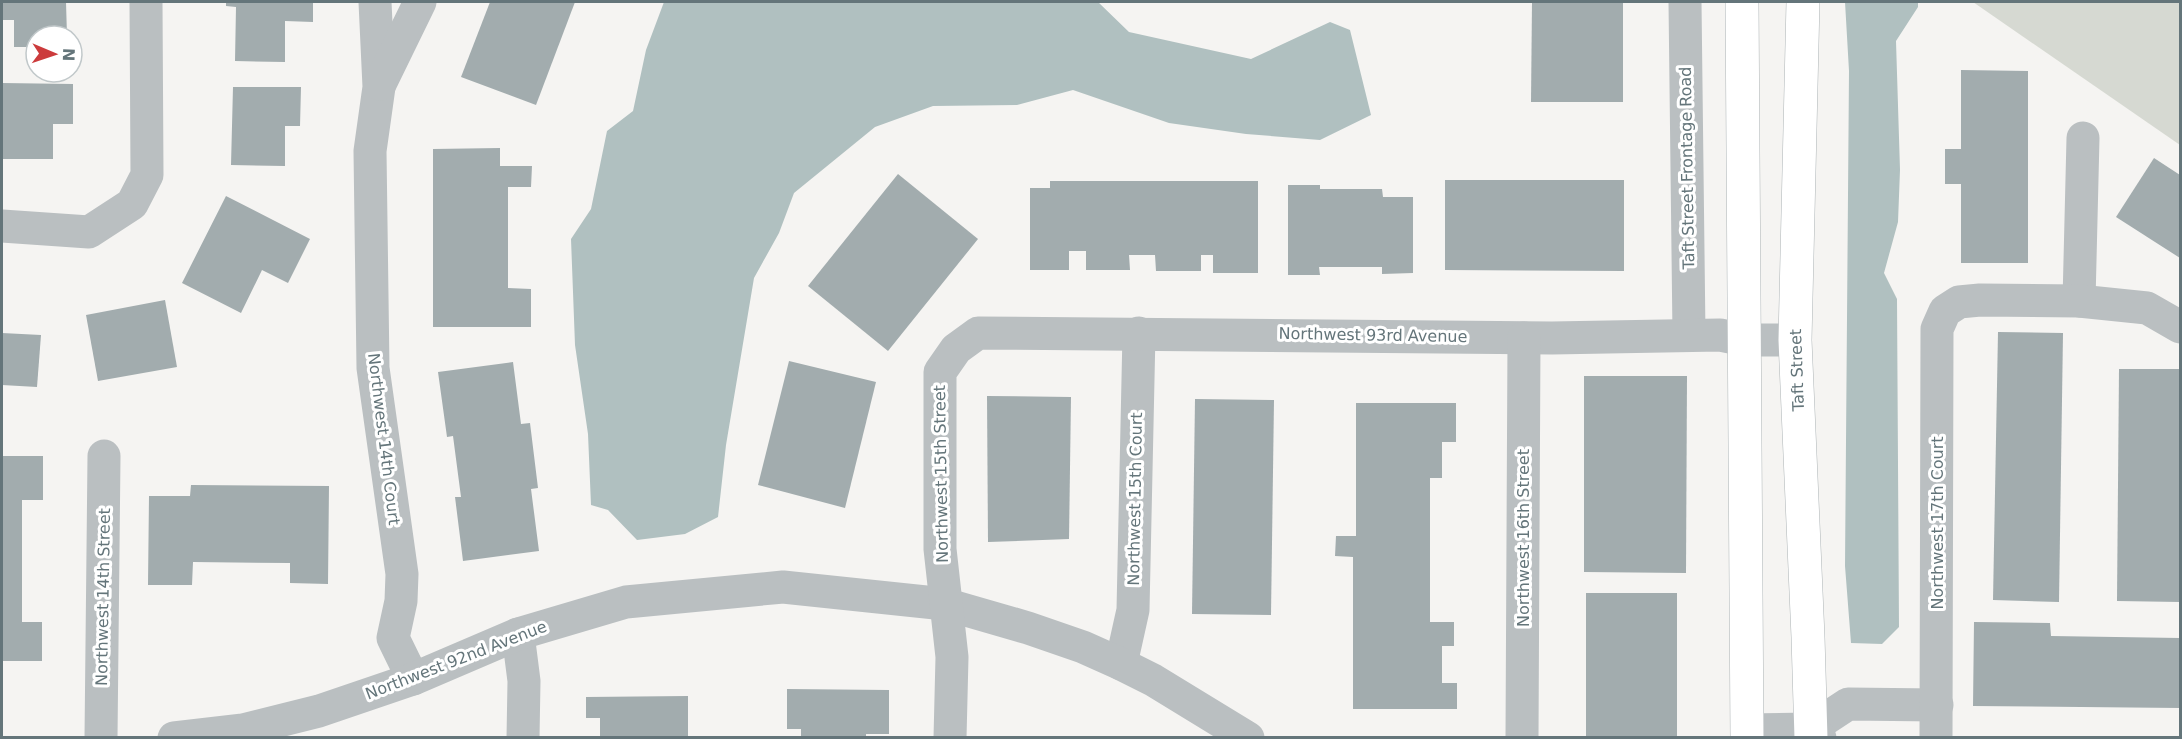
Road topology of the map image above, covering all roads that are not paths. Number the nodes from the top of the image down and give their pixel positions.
1 (146, 2) edge
2 (375, 2) edge
3 (420, 2) edge
4 (1685, 2) edge
5 (1742, 2) edge
6 (1803, 2) edge
7 (379, 87) junction
8 (2083, 138) dead end
9 (2, 226) edge
10 (2079, 301) junction
11 (2181, 327) edge
12 (1138, 333) junction
13 (1689, 335) junction
14 (1524, 338) junction
15 (1745, 340) junction
16 (1795, 340) junction
17 (956, 349) joint
18 (104, 456) dead end
19 (945, 604) junction
20 (518, 634) junction
21 (1121, 664) junction
22 (413, 679) junction
23 (1937, 705) junction
24 (1747, 734) edge
25 (1814, 735) edge
26 (101, 738) edge
27 (174, 738) edge
28 (523, 738) edge
29 (950, 738) edge
30 (1248, 738) edge
31 (1522, 738) edge
32 (1936, 738) edge

1 - 9 street
2 - 7 street, Northwest 14th Court
3 - 7 street, Northwest 14th Court
4 - 13 street, Taft Street Frontage Road
5 - 15 street
6 - 16 street, Taft Street
7 - 22 street, Northwest 14th Court
8 - 10 street
10 - 11 street
10 - 23 street, Northwest 17th Court
12 - 14 street, Northwest 93rd Avenue
12 - 17 street, Northwest 93rd Avenue
12 - 21 street, Northwest 15th Court
13 - 14 street, Northwest 93rd Avenue
13 - 15 street, Northwest 93rd Avenue
14 - 31 street, Northwest 16th Street
15 - 16 street, Northwest 93rd Avenue
15 - 24 street
16 - 25 street, Taft Street
17 - 19 street, Northwest 15th Street
18 - 26 street, Northwest 14th Street
19 - 20 street, Northwest 92nd Avenue
19 - 21 street, Northwest 92nd Avenue
19 - 29 street, Northwest 15th Street
20 - 22 street, Northwest 92nd Avenue
20 - 28 street
21 - 30 street, Northwest 92nd Avenue
22 - 27 street, Northwest 92nd Avenue
23 - 25 street
23 - 32 street, Northwest 17th Court
24 - 25 street

